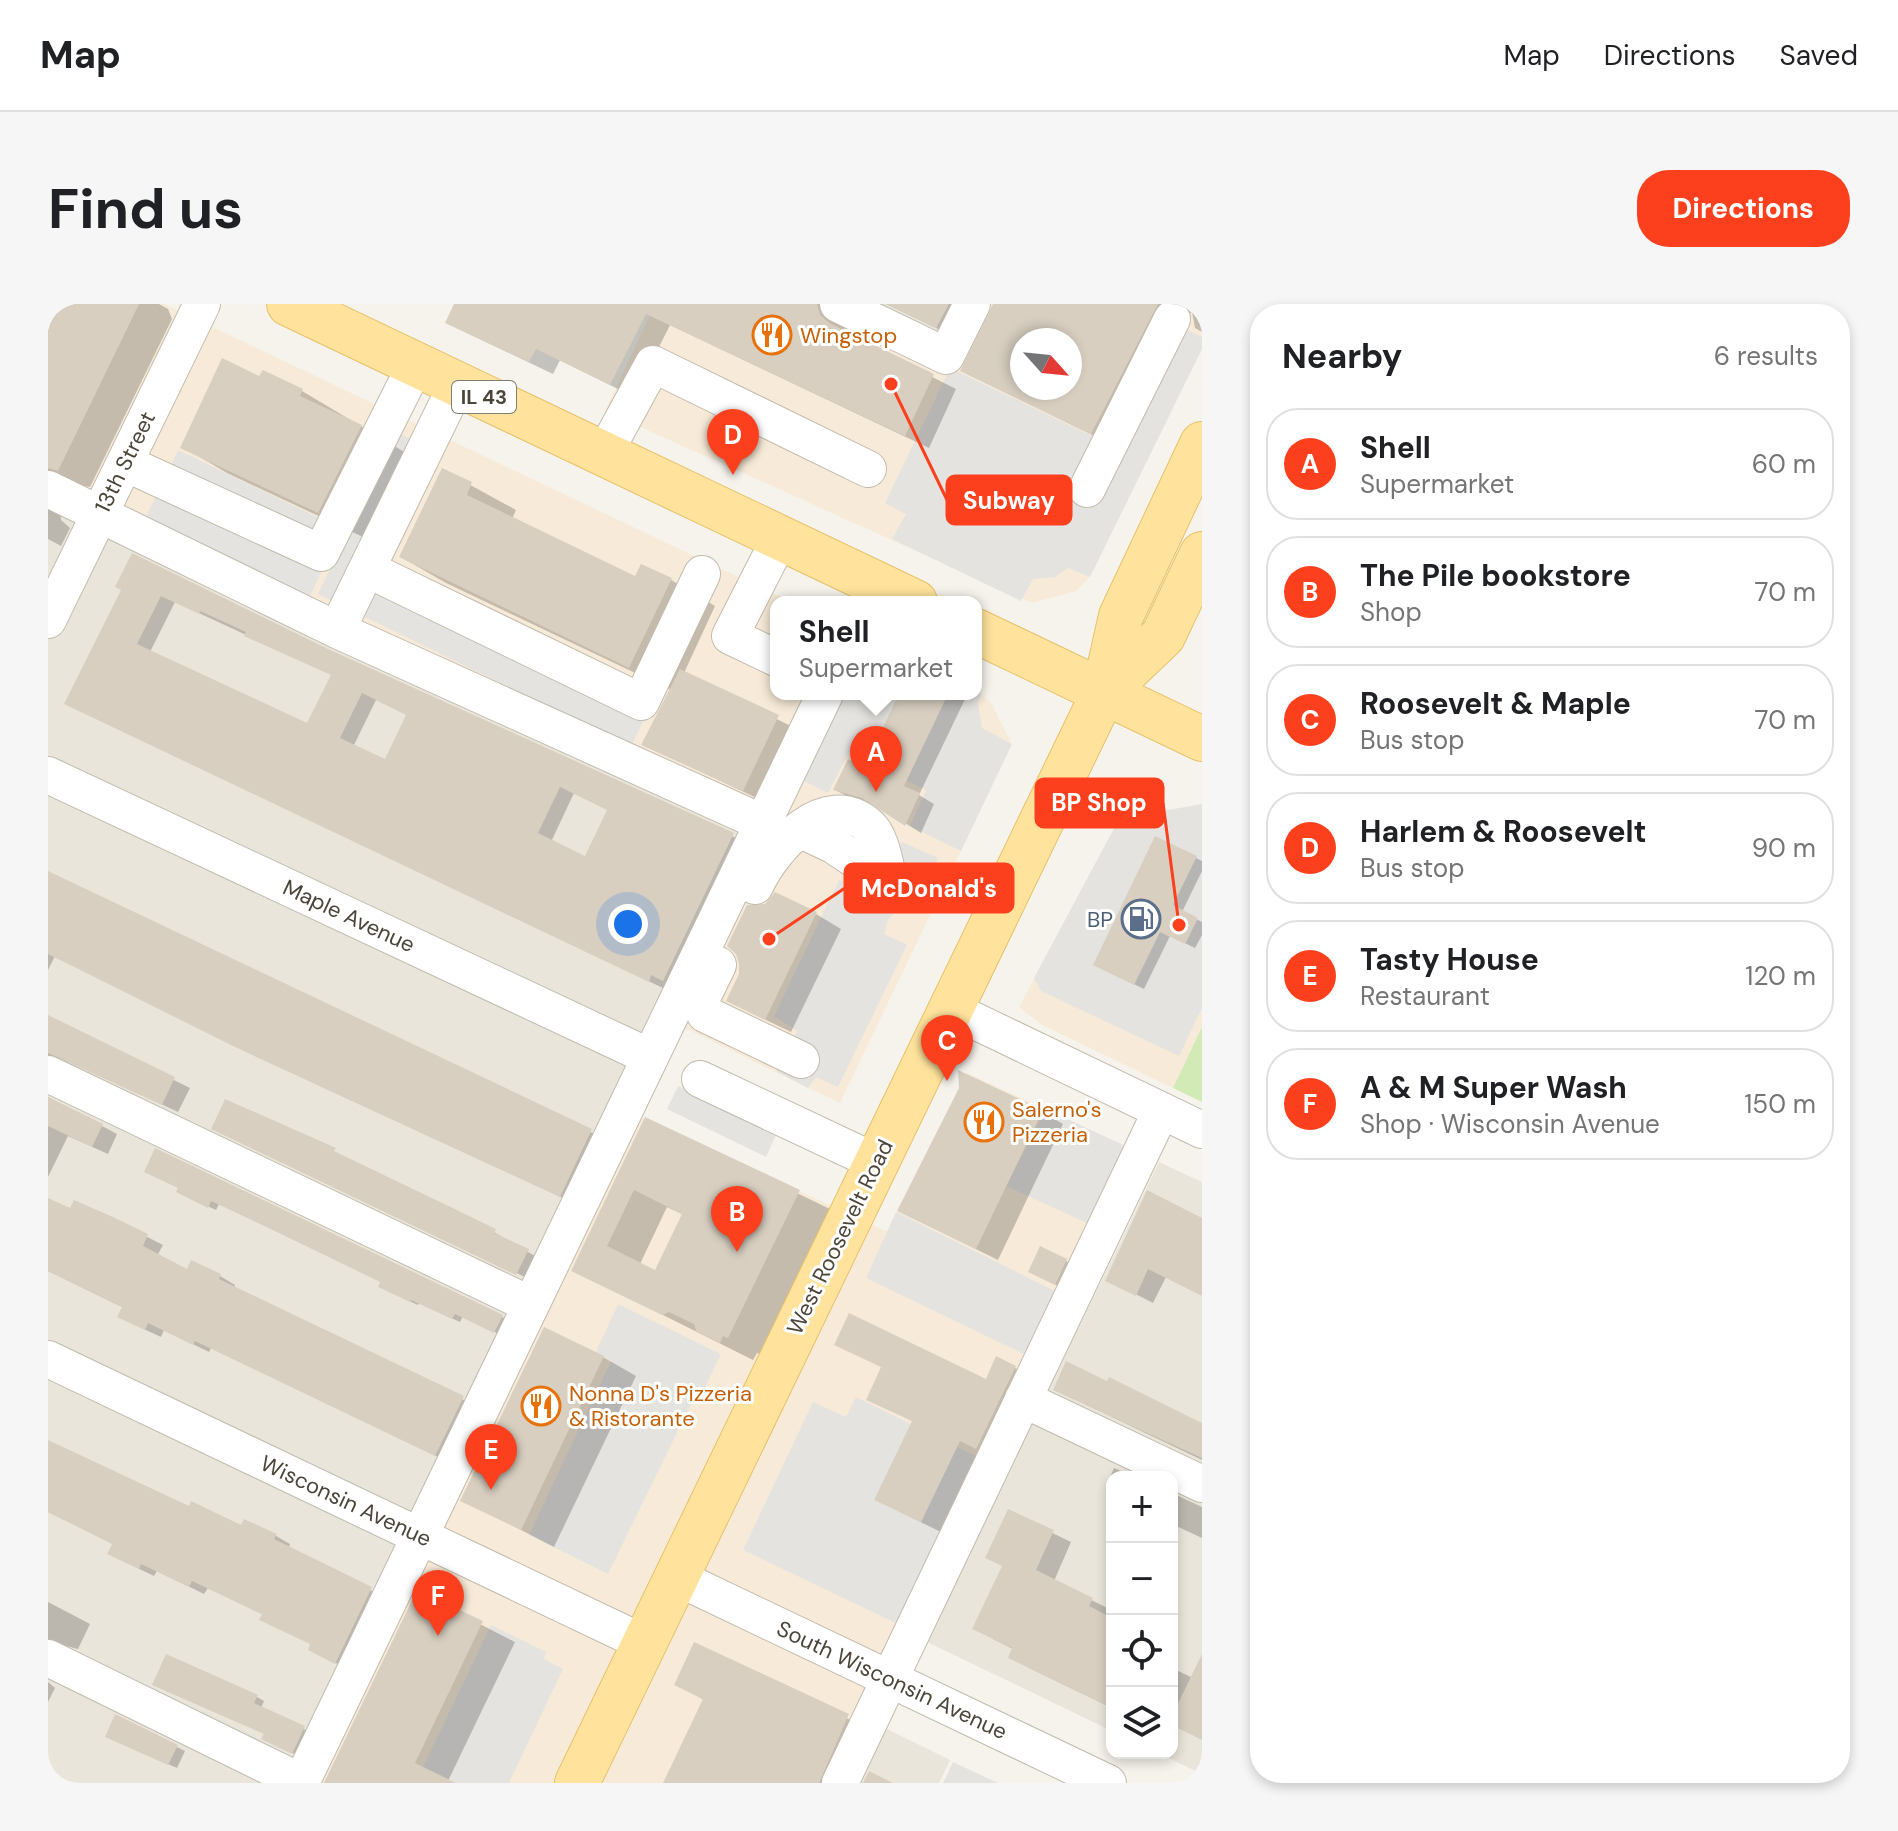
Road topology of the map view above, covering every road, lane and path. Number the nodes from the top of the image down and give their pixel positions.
1 (202, 304) edge
2 (289, 304) edge
3 (838, 304) edge
4 (972, 304) edge
5 (1172, 319) dead end
6 (416, 364) junction
7 (457, 384) junction
8 (1202, 444) edge
9 (604, 454) junction
10 (125, 463) junction
11 (868, 469) dead end
12 (48, 489) edge
13 (1087, 489) dead end
14 (100, 514) junction
15 (780, 538) junction
16 (1202, 554) edge
17 (367, 569) junction
18 (702, 574) dead end
19 (887, 596) edge
20 (48, 620) edge
21 (697, 621) dead end
22 (337, 630) junction
23 (982, 634) edge
24 (730, 636) junction
25 (770, 655) edge
26 (1104, 692) junction
27 (822, 700) edge
28 (1202, 739) edge
29 (48, 775) edge
30 (763, 823) junction
31 (801, 830) dead end
32 (950, 1009) junction
33 (650, 1057) junction
34 (801, 1060) dead end
35 (48, 1074) edge
36 (700, 1079) dead end
37 (1161, 1111) junction
38 (1202, 1130) edge
39 (876, 1162) junction
40 (531, 1305) junction
41 (48, 1359) edge
42 (1023, 1399) junction
43 (1202, 1484) edge
44 (420, 1536) junction
45 (676, 1577) junction
46 (644, 1643) junction
47 (48, 1658) edge
48 (890, 1679) junction
49 (301, 1782) edge
50 (577, 1783) edge
51 (840, 1783) edge
52 (1108, 1783) edge

1 - 10 street, 13th Street
2 - 6 main road, IL 43
3 - 4 street
5 - 13 street
6 - 7 main road, IL 43
6 - 10 street
7 - 9 main road, IL 43
7 - 17 street
8 - 26 main road
9 - 11 street
9 - 15 main road, IL 43
10 - 14 street, 13th Street
12 - 14 street
14 - 20 street, 13th Street
14 - 22 street
15 - 19 main road, IL 43
15 - 24 street
16 - 26 main road
17 - 18 street
17 - 22 street
21 - 24 street
22 - 30 street
23 - 26 main road
24 - 25 street
26 - 28 main road
26 - 32 main road, West Roosevelt Road
27 - 30 street
29 - 33 street, Maple Avenue
30 - 33 street
31 - 34 street
32 - 37 street
32 - 39 main road, West Roosevelt Road
33 - 40 street
35 - 40 street
36 - 39 street
37 - 38 street
37 - 42 street
39 - 45 main road, West Roosevelt Road
40 - 44 street
41 - 44 street, Wisconsin Avenue
42 - 43 street
42 - 48 street
44 - 46 street, Wisconsin Avenue
44 - 49 street
45 - 46 main road, West Roosevelt Road
45 - 48 street, South Wisconsin Avenue
46 - 50 main road, West Roosevelt Road
47 - 49 street
48 - 51 street
48 - 52 street, South Wisconsin Avenue

